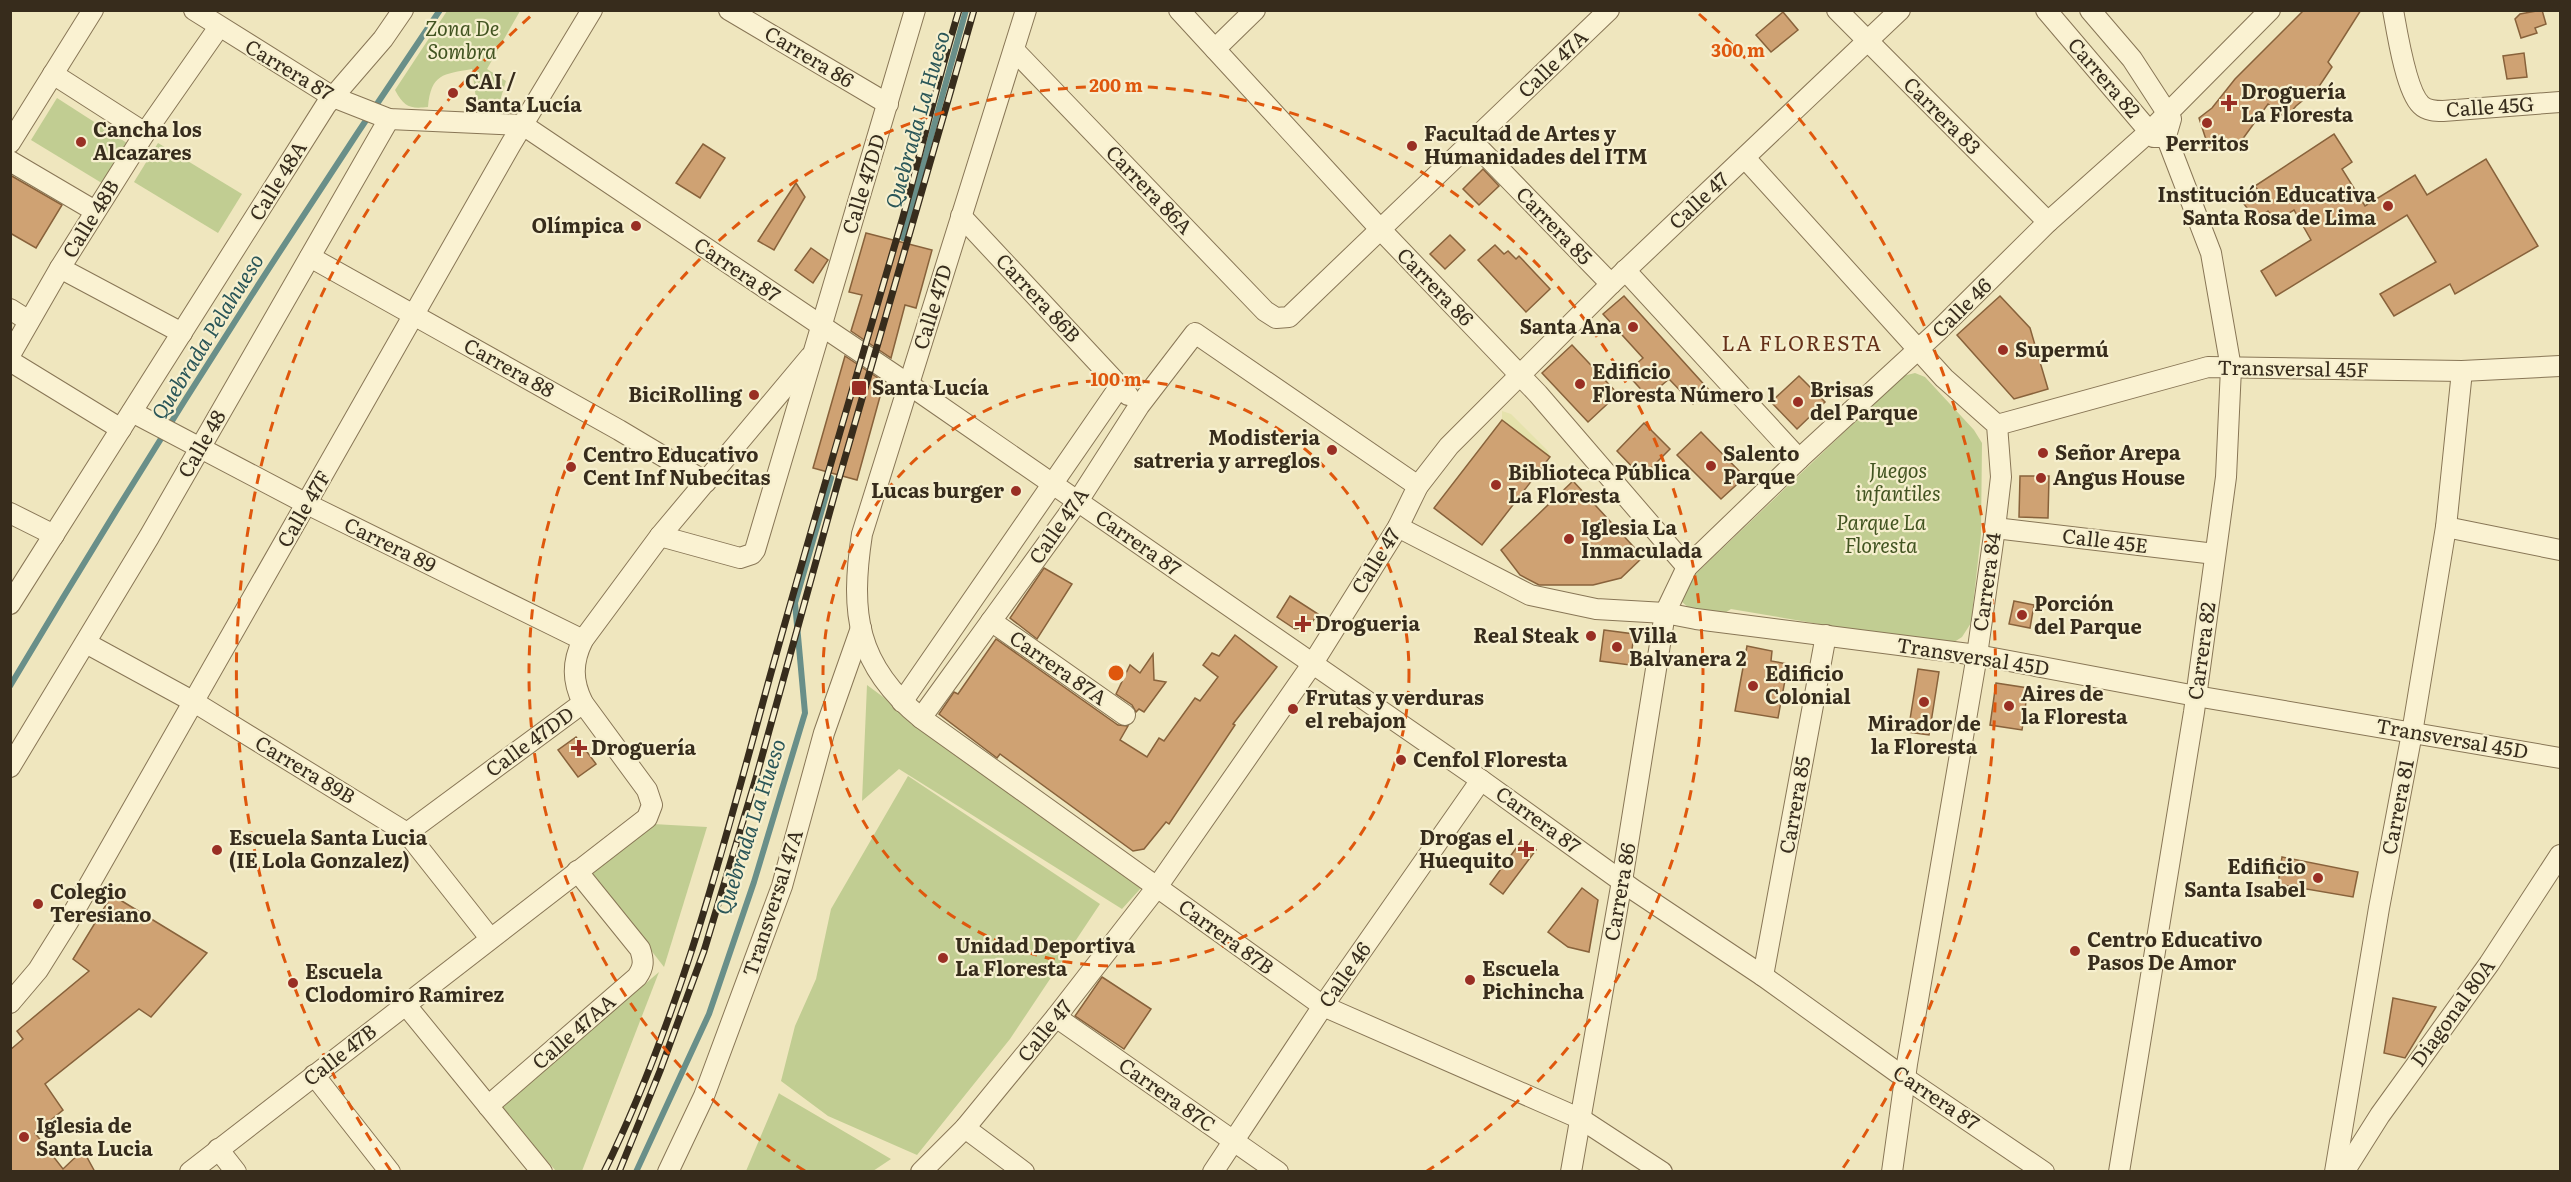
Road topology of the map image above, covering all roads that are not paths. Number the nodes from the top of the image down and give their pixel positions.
1 (93, 10) edge
2 (194, 10) edge
3 (403, 10) edge
4 (592, 10) edge
5 (729, 10) edge
6 (915, 10) edge
7 (1026, 10) edge
8 (1179, 10) edge
9 (1255, 10) edge
10 (1609, 10) edge
11 (1837, 10) edge
12 (1900, 10) edge
13 (2046, 10) edge
14 (2090, 10) edge
15 (2270, 10) edge
16 (2393, 10) edge
17 (219, 27) junction
18 (1867, 41) junction
19 (1215, 49) junction
20 (1014, 50) junction
21 (53, 74) junction
22 (341, 100) junction
23 (2560, 102) edge
24 (888, 104) junction
25 (2168, 114) junction
26 (383, 117) junction
27 (523, 125) junction
28 (145, 133) junction
29 (2158, 134) junction
30 (1473, 141) junction
31 (10, 142) edge
32 (1745, 158) junction
33 (10, 161) edge
34 (95, 211) junction
35 (961, 216) junction
36 (2048, 222) junction
37 (1381, 230) junction
38 (310, 257) junction
39 (60, 267) junction
40 (1618, 277) junction
41 (10, 309) edge
42 (414, 315) junction
43 (1289, 317) joint
44 (29, 321) junction
45 (821, 327) junction
46 (182, 333) junction
47 (1918, 350) junction
48 (10, 355) edge
49 (810, 357) junction
50 (10, 361) edge
51 (2560, 366) edge
52 (2231, 369) junction
53 (2462, 371) junction
54 (1519, 374) junction
55 (908, 384) junction
56 (1120, 386) junction
57 (1139, 406) junction
58 (138, 415) junction
59 (1997, 425) junction
60 (121, 429) junction
61 (193, 444) junction
62 (1799, 459) junction
63 (706, 482) junction
64 (1054, 485) junction
65 (1419, 486) junction
66 (1078, 501) junction
67 (307, 504) junction
68 (10, 513) edge
69 (1398, 527) junction
70 (2446, 527) junction
71 (1995, 528) junction
72 (54, 535) junction
73 (660, 536) junction
74 (2560, 549) edge
75 (2215, 554) junction
76 (1687, 567) junction
77 (10, 604) edge
78 (1665, 613) junction
79 (991, 621) junction
80 (861, 628) junction
81 (1826, 635) junction
82 (583, 640) junction
83 (86, 642) junction
84 (1977, 655) junction
85 (1312, 663) junction
86 (2196, 696) junction
87 (194, 702) junction
88 (902, 702) junction
89 (583, 703) junction
90 (1125, 715) dead end
91 (921, 718) junction
92 (2412, 733) junction
93 (2560, 758) edge
94 (10, 767) edge
95 (1481, 780) junction
96 (407, 832) junction
97 (2560, 855) edge
98 (577, 871) junction
99 (1622, 881) junction
100 (1157, 887) junction
101 (490, 938) junction
102 (1763, 976) junction
103 (10, 1003) edge
104 (405, 1004) junction
105 (1323, 1006) junction
106 (1056, 1017) junction
107 (314, 1075) junction
108 (1905, 1078) junction
109 (488, 1106) junction
110 (1581, 1119) junction
111 (965, 1128) junction
112 (1234, 1142) junction
113 (2124, 1146) junction
114 (218, 1149) junction
115 (927, 1169) edge
116 (190, 1172) edge
117 (236, 1172) edge
118 (390, 1172) edge
119 (542, 1172) edge
120 (668, 1172) edge
121 (1024, 1172) edge
122 (1213, 1172) edge
123 (1278, 1172) edge
124 (1571, 1172) edge
125 (1662, 1172) edge
126 (1892, 1172) edge
127 (2044, 1172) edge
128 (2107, 1172) edge
129 (2120, 1172) edge
130 (2335, 1172) edge
131 (2344, 1172) edge

1 - 21 street
2 - 17 street, Carrera 87
3 - 22 street, Calle 48A
4 - 27 street, Calle 47F
5 - 24 street, Carrera 86
6 - 24 street, Calle 47DD
7 - 20 street, Calle 47D
8 - 19 street, Carrera 86
9 - 19 street
10 - 30 street, Calle 47A
11 - 18 street, Carrera 83
12 - 18 street, Calle 47
13 - 29 street, Carrera 82
14 - 25 street, Carrera 82
15 - 25 street
16 - 23 street, Calle 45G
17 - 22 street, Carrera 87
17 - 28 street, Calle 48B
18 - 32 street, Calle 47
18 - 36 street, Carrera 83
19 - 37 street, Carrera 86
20 - 35 street, Calle 47D
20 - 43 street, Carrera 86A
21 - 28 street
21 - 31 street
22 - 26 street, Carrera 87
22 - 46 street, Calle 48A
24 - 45 street, Calle 47DD
25 - 29 street, Carrera 82
26 - 27 street, Carrera 87
26 - 38 street, Calle 48
27 - 42 street, Calle 47F
27 - 45 street, Carrera 87
28 - 34 street, Calle 48B
29 - 36 street, Calle 46
29 - 52 street, Carrera 82
30 - 37 street, Calle 47A
30 - 40 street, Carrera 85
32 - 40 street, Calle 47
32 - 47 street
33 - 34 street
34 - 39 street, Calle 48B
35 - 55 street, Calle 47D
35 - 56 street, Carrera 86B
36 - 47 street, Calle 46
37 - 43 street, Calle 47A
37 - 54 street, Carrera 86
38 - 42 street, Carrera 88
38 - 61 street, Calle 48
39 - 44 street, Calle 48B
39 - 46 street
40 - 54 street, Calle 47
40 - 62 street, Carrera 85
41 - 44 street
42 - 63 street, Carrera 88
42 - 67 street, Calle 47F
44 - 48 street, Calle 48B
45 - 49 street, Calle 47DD
45 - 55 street, Carrera 87
46 - 58 street, Calle 48A
47 - 59 street
47 - 62 street, Calle 46
49 - 63 street, Calle 47DD
49 - 73 street, Calle 47DD
50 - 60 street
51 - 53 street, Transversal 45F
52 - 53 street, Transversal 45F
52 - 59 street, Transversal 45F
52 - 75 street, Carrera 82
53 - 70 street, Carrera 81
54 - 65 street, Calle 47
54 - 76 street, Carrera 86
55 - 64 street, Carrera 87
55 - 80 street, Calle 47D
56 - 57 street, Carrera 86B
56 - 64 street, Calle 47A
57 - 65 street, Calle 47A
57 - 66 street, Calle 47A
58 - 60 street, Calle 48A
58 - 61 street, Carrera 89
59 - 71 street, Carrera 84
60 - 72 street, Calle 48A
61 - 67 street, Carrera 89
61 - 83 street, Calle 48
62 - 76 street, Calle 46
63 - 73 street, Calle 47DD
64 - 66 street, Carrera 87
64 - 88 street, Calle 47A
65 - 69 street, Calle 47
66 - 79 street, Calle 47A
66 - 85 street, Carrera 87
67 - 82 street, Carrera 89
67 - 87 street, Calle 47F
68 - 72 street
69 - 78 street, Transversal 45D
69 - 85 street, Calle 47
70 - 74 street
70 - 92 street, Carrera 81
71 - 75 street, Calle 45E
71 - 84 street, Carrera 84
72 - 77 street, Calle 48A
73 - 82 street, Calle 47DD
75 - 86 street, Carrera 82
76 - 78 street, Calle 46
78 - 81 street, Transversal 45D
78 - 99 street, Carrera 86
79 - 90 street, Carrera 87A
79 - 91 street, Calle 47A
80 - 88 street, Calle 47D
80 - 120 street, Transversal 47A
81 - 84 street, Transversal 45D
81 - 102 street, Carrera 85
82 - 89 street, Calle 47DD
83 - 87 street, Carrera 89B
83 - 94 street, Calle 48
84 - 86 street, Transversal 45D
84 - 108 street, Carrera 84
85 - 95 street, Carrera 87
85 - 100 street, Calle 47
86 - 92 street, Transversal 45D
86 - 113 street, Carrera 82
87 - 96 street, Carrera 89B
87 - 103 street, Calle 47F
88 - 91 street, Carrera 87B
89 - 96 street, Calle 47DD
89 - 98 street, Calle 47B
91 - 100 street, Carrera 87B
92 - 93 street, Transversal 45D
92 - 130 street, Carrera 81
95 - 99 street, Carrera 87
95 - 105 street, Calle 46
96 - 101 street, Carrera 89B
97 - 131 street, Diagonal 80A
98 - 101 street, Calle 47B
98 - 109 street, Calle 47AA
99 - 102 street, Carrera 87
99 - 110 street, Carrera 86
100 - 105 street, Carrera 87B
100 - 106 street, Calle 47
101 - 104 street, Calle 47B
102 - 108 street, Carrera 87
104 - 107 street, Calle 47B
104 - 109 street
105 - 110 street, Carrera 87B
105 - 112 street, Calle 46
106 - 111 street, Calle 47
106 - 112 street, Carrera 87C
107 - 114 street, Calle 47B
107 - 118 street
108 - 126 street, Carrera 84
108 - 127 street, Carrera 87
109 - 119 street
110 - 124 street, Carrera 86
110 - 125 street, Carrera 87B
111 - 115 street, Calle 47
111 - 121 street
112 - 122 street, Calle 46
112 - 123 street, Carrera 87C
113 - 128 street
113 - 129 street, Carrera 82
114 - 116 street, Calle 47B
114 - 117 street

